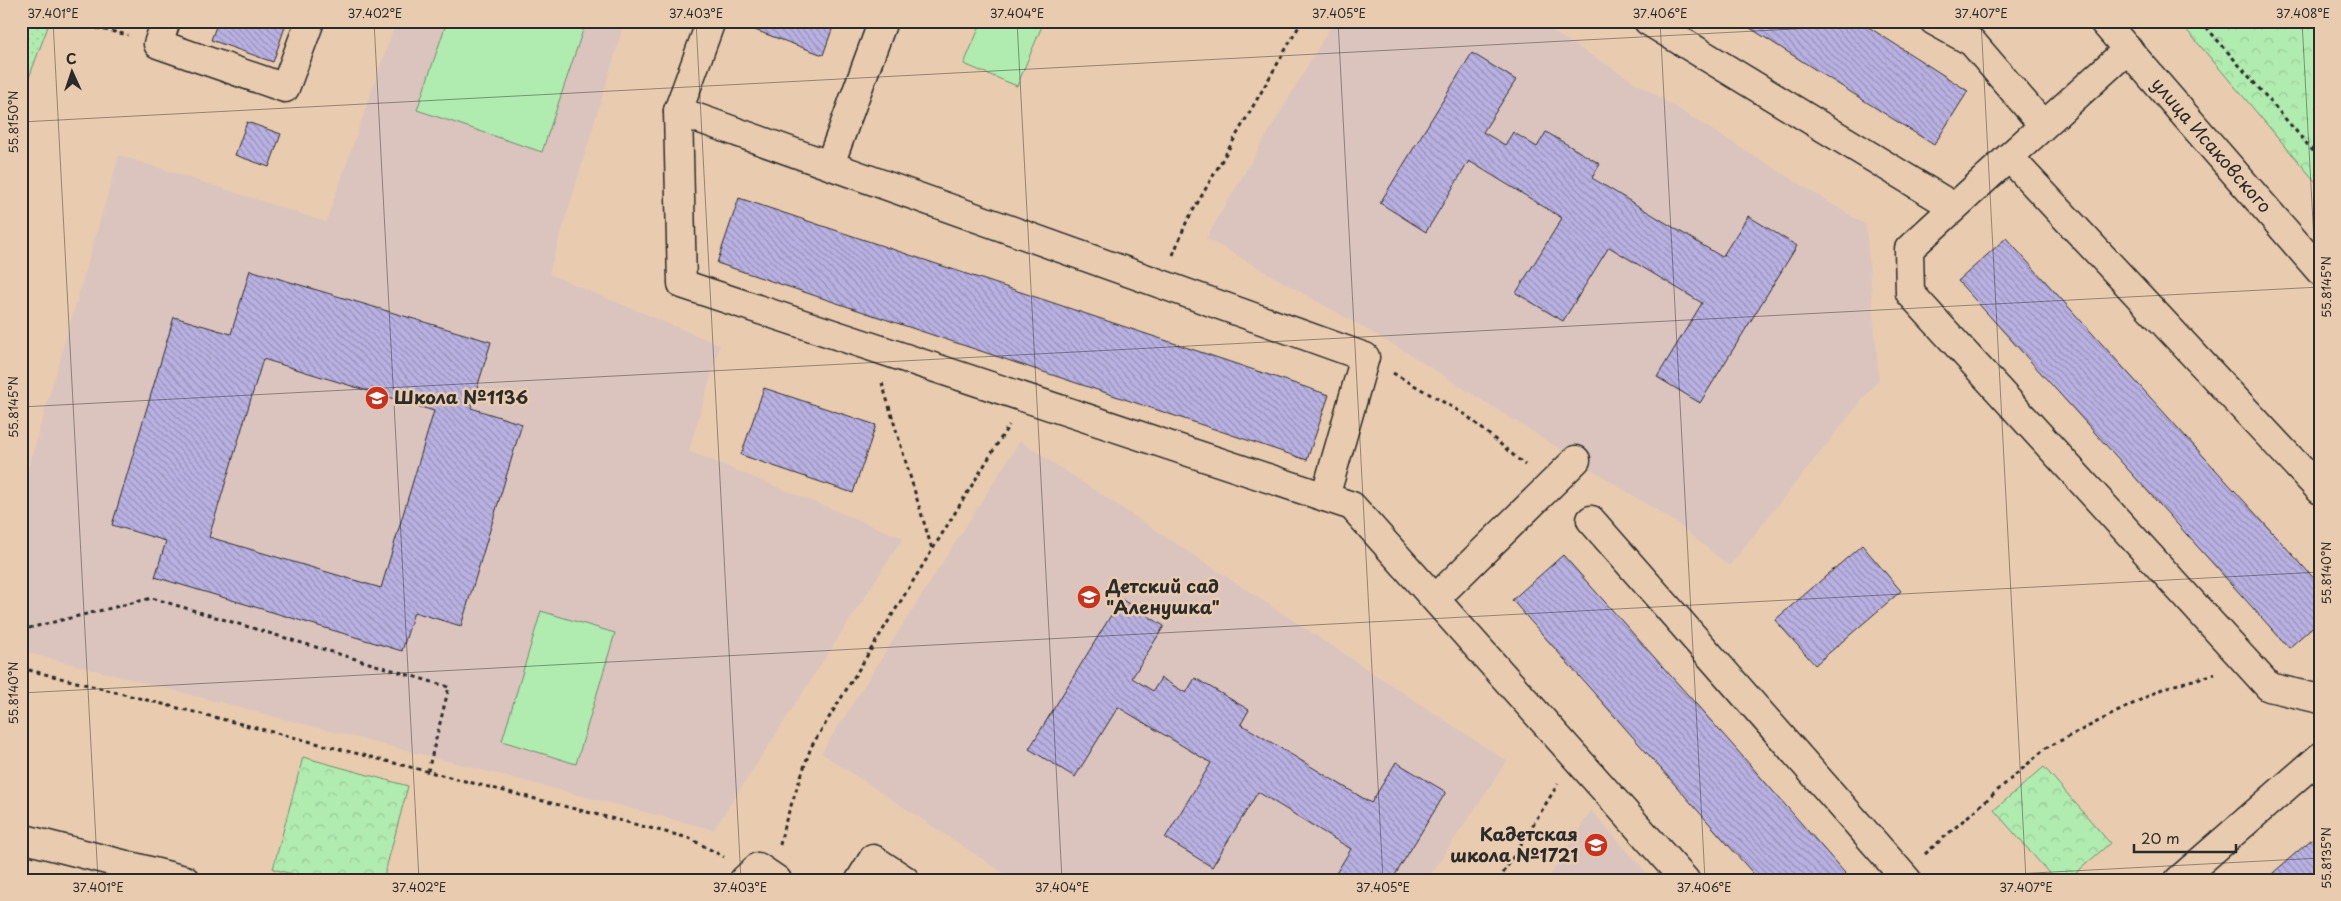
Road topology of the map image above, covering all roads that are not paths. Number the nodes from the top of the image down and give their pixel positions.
1 (166, 21) edge
2 (310, 21) edge
3 (711, 21) edge
4 (883, 21) edge
5 (1648, 21) edge
6 (1934, 21) edge
7 (2103, 21) edge
8 (2128, 49) junction
9 (678, 111) junction
10 (2043, 125) junction
11 (2009, 157) junction
12 (830, 164) junction
13 (1954, 208) junction
14 (2320, 270) edge
15 (1576, 460) dead end
16 (2320, 490) edge
17 (1325, 497) junction
18 (1591, 520) dead end
19 (1436, 598) junction
20 (2320, 699) edge
21 (2320, 757) edge
22 (21, 838) edge
23 (1904, 877) edge
24 (185, 880) edge
25 (860, 880) edge
26 (905, 880) edge
27 (1685, 880) edge
28 (2179, 880) edge

1 - 2 street
3 - 9 street
4 - 12 street
5 - 13 street
6 - 10 street
7 - 8 street, улица Исаковского
8 - 10 street
8 - 14 street, улица Исаковского
9 - 12 street
9 - 17 street
10 - 11 street
11 - 13 street
11 - 16 street
12 - 17 street
13 - 20 street
15 - 19 street
17 - 19 street
18 - 23 street
19 - 27 street
21 - 28 street
22 - 24 street
25 - 26 street

